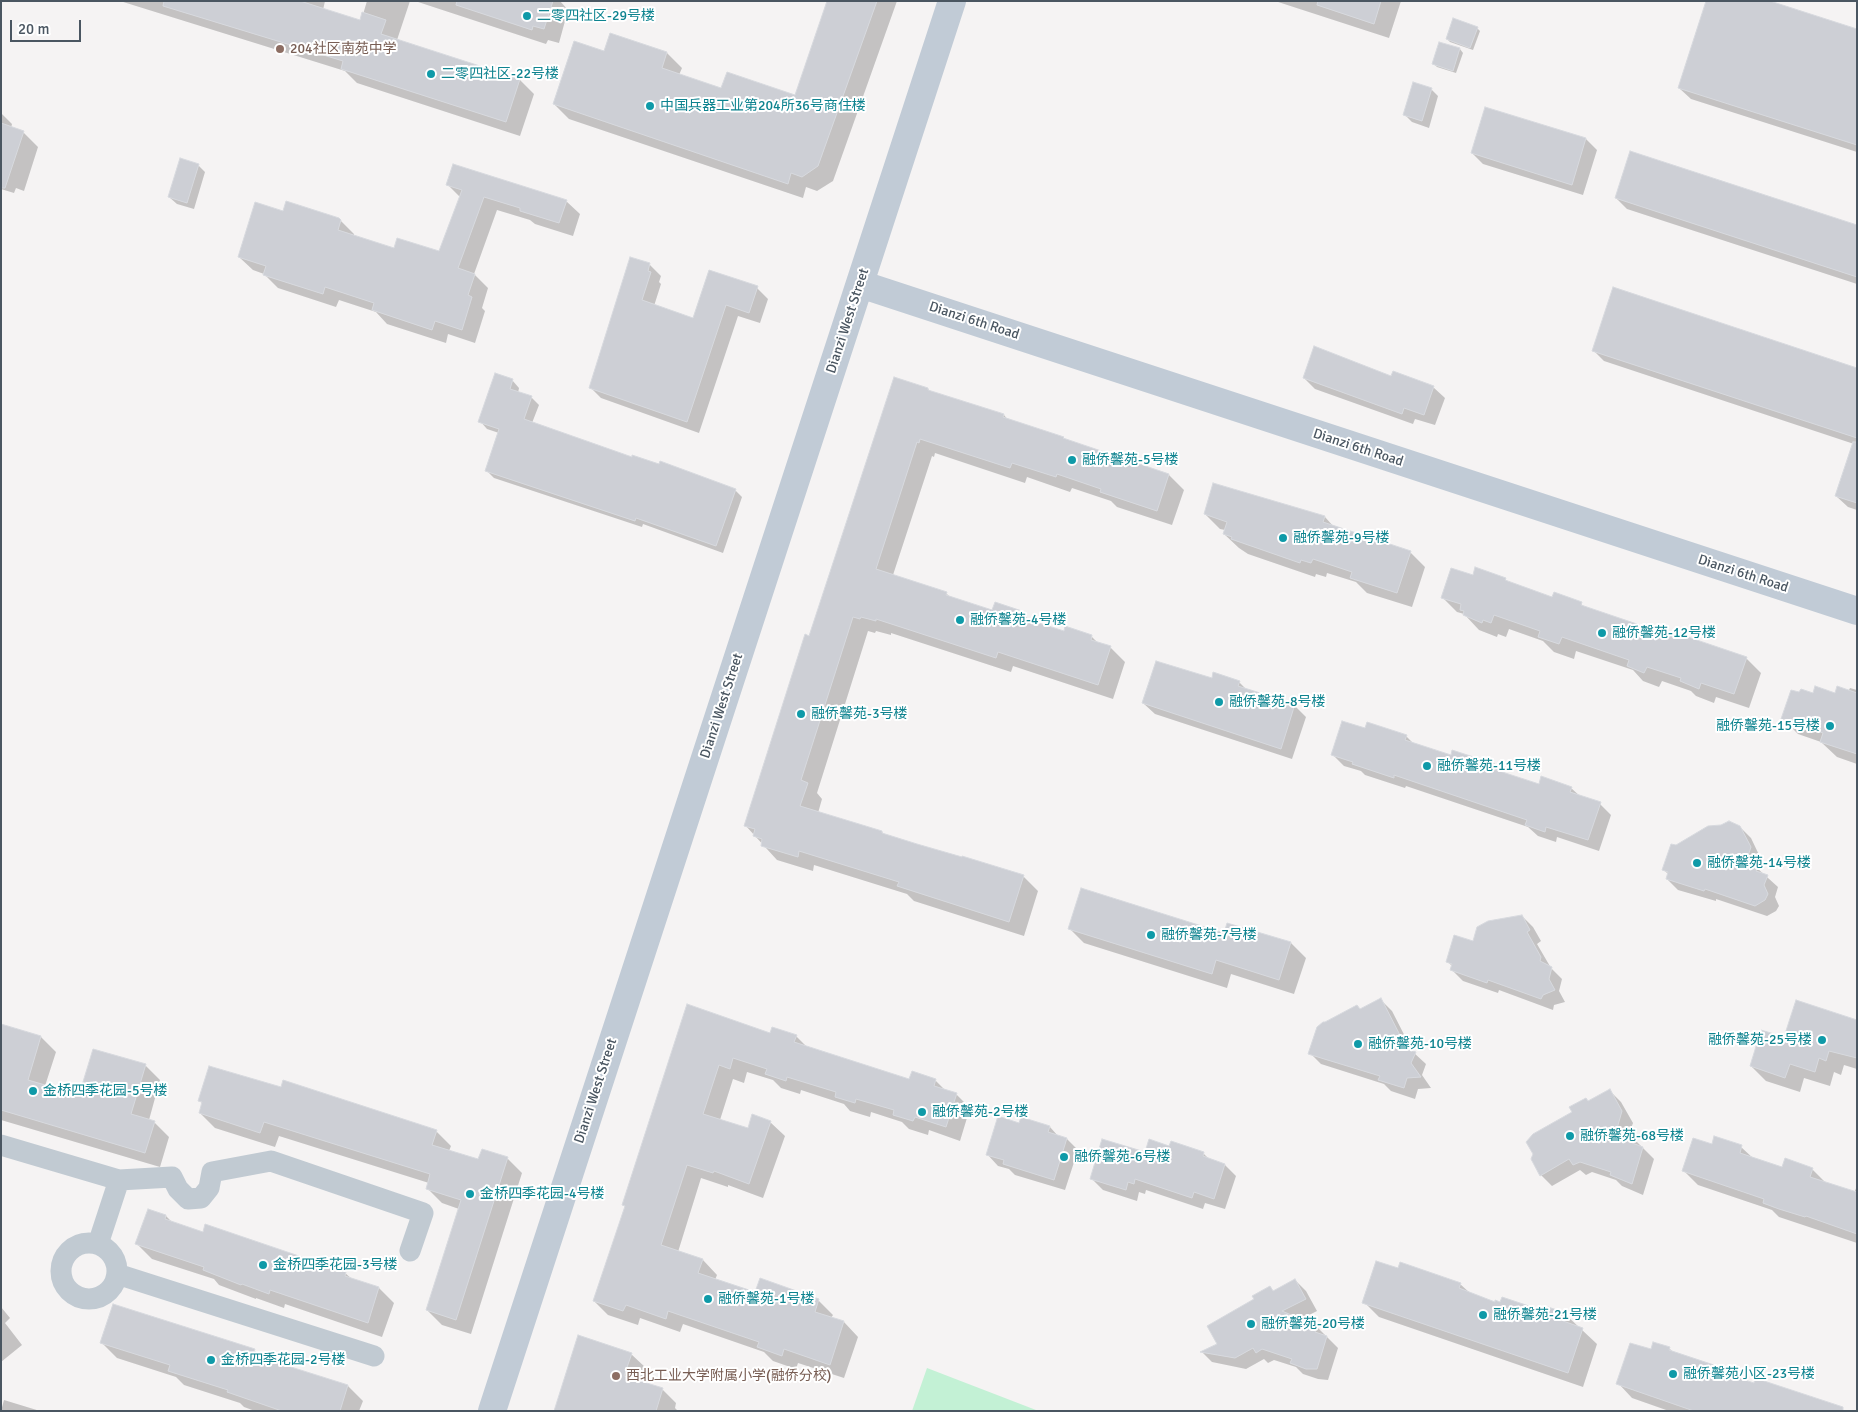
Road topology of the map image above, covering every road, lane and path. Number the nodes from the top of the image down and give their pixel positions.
1 (952, 1) edge
2 (860, 284) junction
3 (1857, 612) edge
4 (1, 1145) edge
5 (119, 1180) junction
6 (98, 1244) junction
7 (410, 1251) dead end
8 (117, 1274) junction
9 (374, 1356) dead end
10 (492, 1411) edge

1 - 2 street, Dianzi West Street
2 - 3 street, Dianzi 6th Road
2 - 10 street, Dianzi West Street
4 - 5 street
5 - 6 street
5 - 7 street
6 - 8 street
6 - 8 street
8 - 9 street

